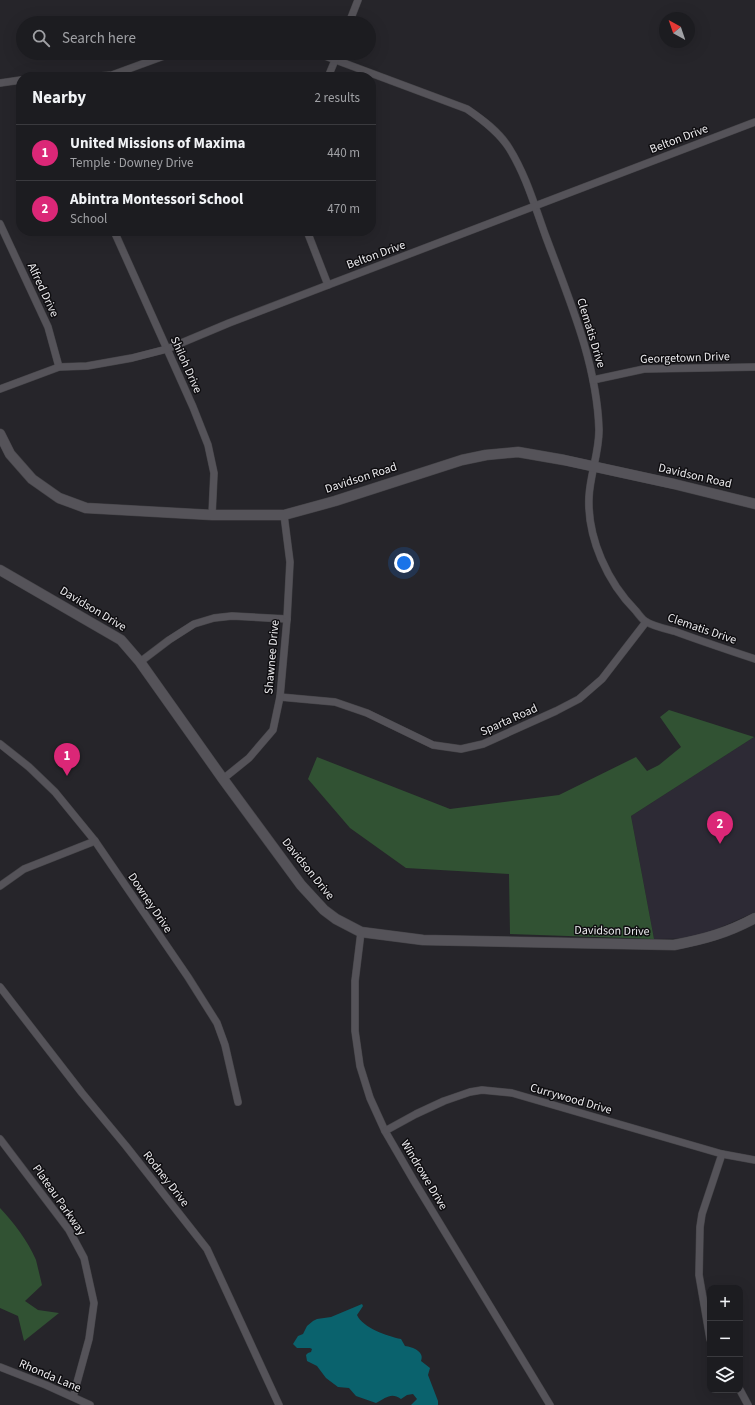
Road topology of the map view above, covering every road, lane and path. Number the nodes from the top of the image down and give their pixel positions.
1 (358, 0) edge
2 (352, 16) edge
3 (152, 60) edge
4 (335, 60) edge
5 (347, 60) edge
6 (118, 72) edge
7 (330, 72) edge
8 (16, 81) edge
9 (0, 83) edge
10 (755, 122) edge
11 (535, 205) junction
12 (0, 224) edge
13 (116, 236) edge
14 (309, 236) edge
15 (328, 284) junction
16 (167, 349) junction
17 (59, 367) junction
18 (755, 367) edge
19 (593, 380) junction
20 (0, 389) edge
21 (0, 434) edge
22 (594, 467) junction
23 (755, 504) edge
24 (212, 515) junction
25 (284, 515) junction
26 (0, 570) edge
27 (287, 619) junction
28 (646, 622) junction
29 (755, 659) edge
30 (140, 662) junction
31 (280, 697) junction
32 (0, 744) edge
33 (223, 779) junction
34 (95, 841) junction
35 (0, 886) edge
36 (755, 918) edge
37 (361, 932) junction
38 (0, 988) edge
39 (238, 1102) dead end
40 (385, 1131) junction
41 (0, 1139) edge
42 (722, 1154) junction
43 (755, 1160) edge
44 (707, 1322) edge
45 (0, 1367) edge
46 (742, 1393) edge
47 (73, 1397) junction
48 (90, 1405) edge
49 (279, 1405) edge
50 (550, 1405) edge
51 (748, 1405) edge

1 - 2 street
3 - 6 street
4 - 7 street
5 - 11 street, Clematis Drive
8 - 9 street
10 - 11 street, Belton Drive
11 - 15 street, Belton Drive
11 - 19 street, Clematis Drive
12 - 17 street, Alfred Drive
13 - 16 street, Shiloh Drive
14 - 15 street
15 - 16 street, Belton Drive
16 - 17 street, Belton Drive
16 - 24 street, Shiloh Drive
17 - 20 street, Belton Drive
18 - 19 street, Georgetown Drive
19 - 22 street, Clematis Drive
21 - 24 street, Davidson Road
22 - 23 street, Davidson Road
22 - 25 street, Davidson Road
22 - 28 street, Clematis Drive
24 - 25 street, Davidson Road
25 - 27 street, Shawnee Drive
26 - 30 street, Davidson Drive
27 - 30 street
27 - 31 street, Shawnee Drive
28 - 29 street, Clematis Drive
28 - 31 street, Sparta Road
30 - 33 street, Davidson Drive
31 - 33 street, Shawnee Drive
32 - 34 street, Downey Drive
33 - 37 street, Davidson Drive
34 - 35 street
34 - 39 street, Downey Drive
36 - 37 street, Davidson Drive
37 - 40 street, Windrowe Drive
38 - 49 street, Rodney Drive
40 - 42 street, Currywood Drive
40 - 50 street, Windrowe Drive
41 - 47 street, Plateau Parkway
42 - 43 street, Currywood Drive
42 - 44 street
45 - 47 street, Rhonda Lane
46 - 51 street
47 - 48 street, Rhonda Lane

